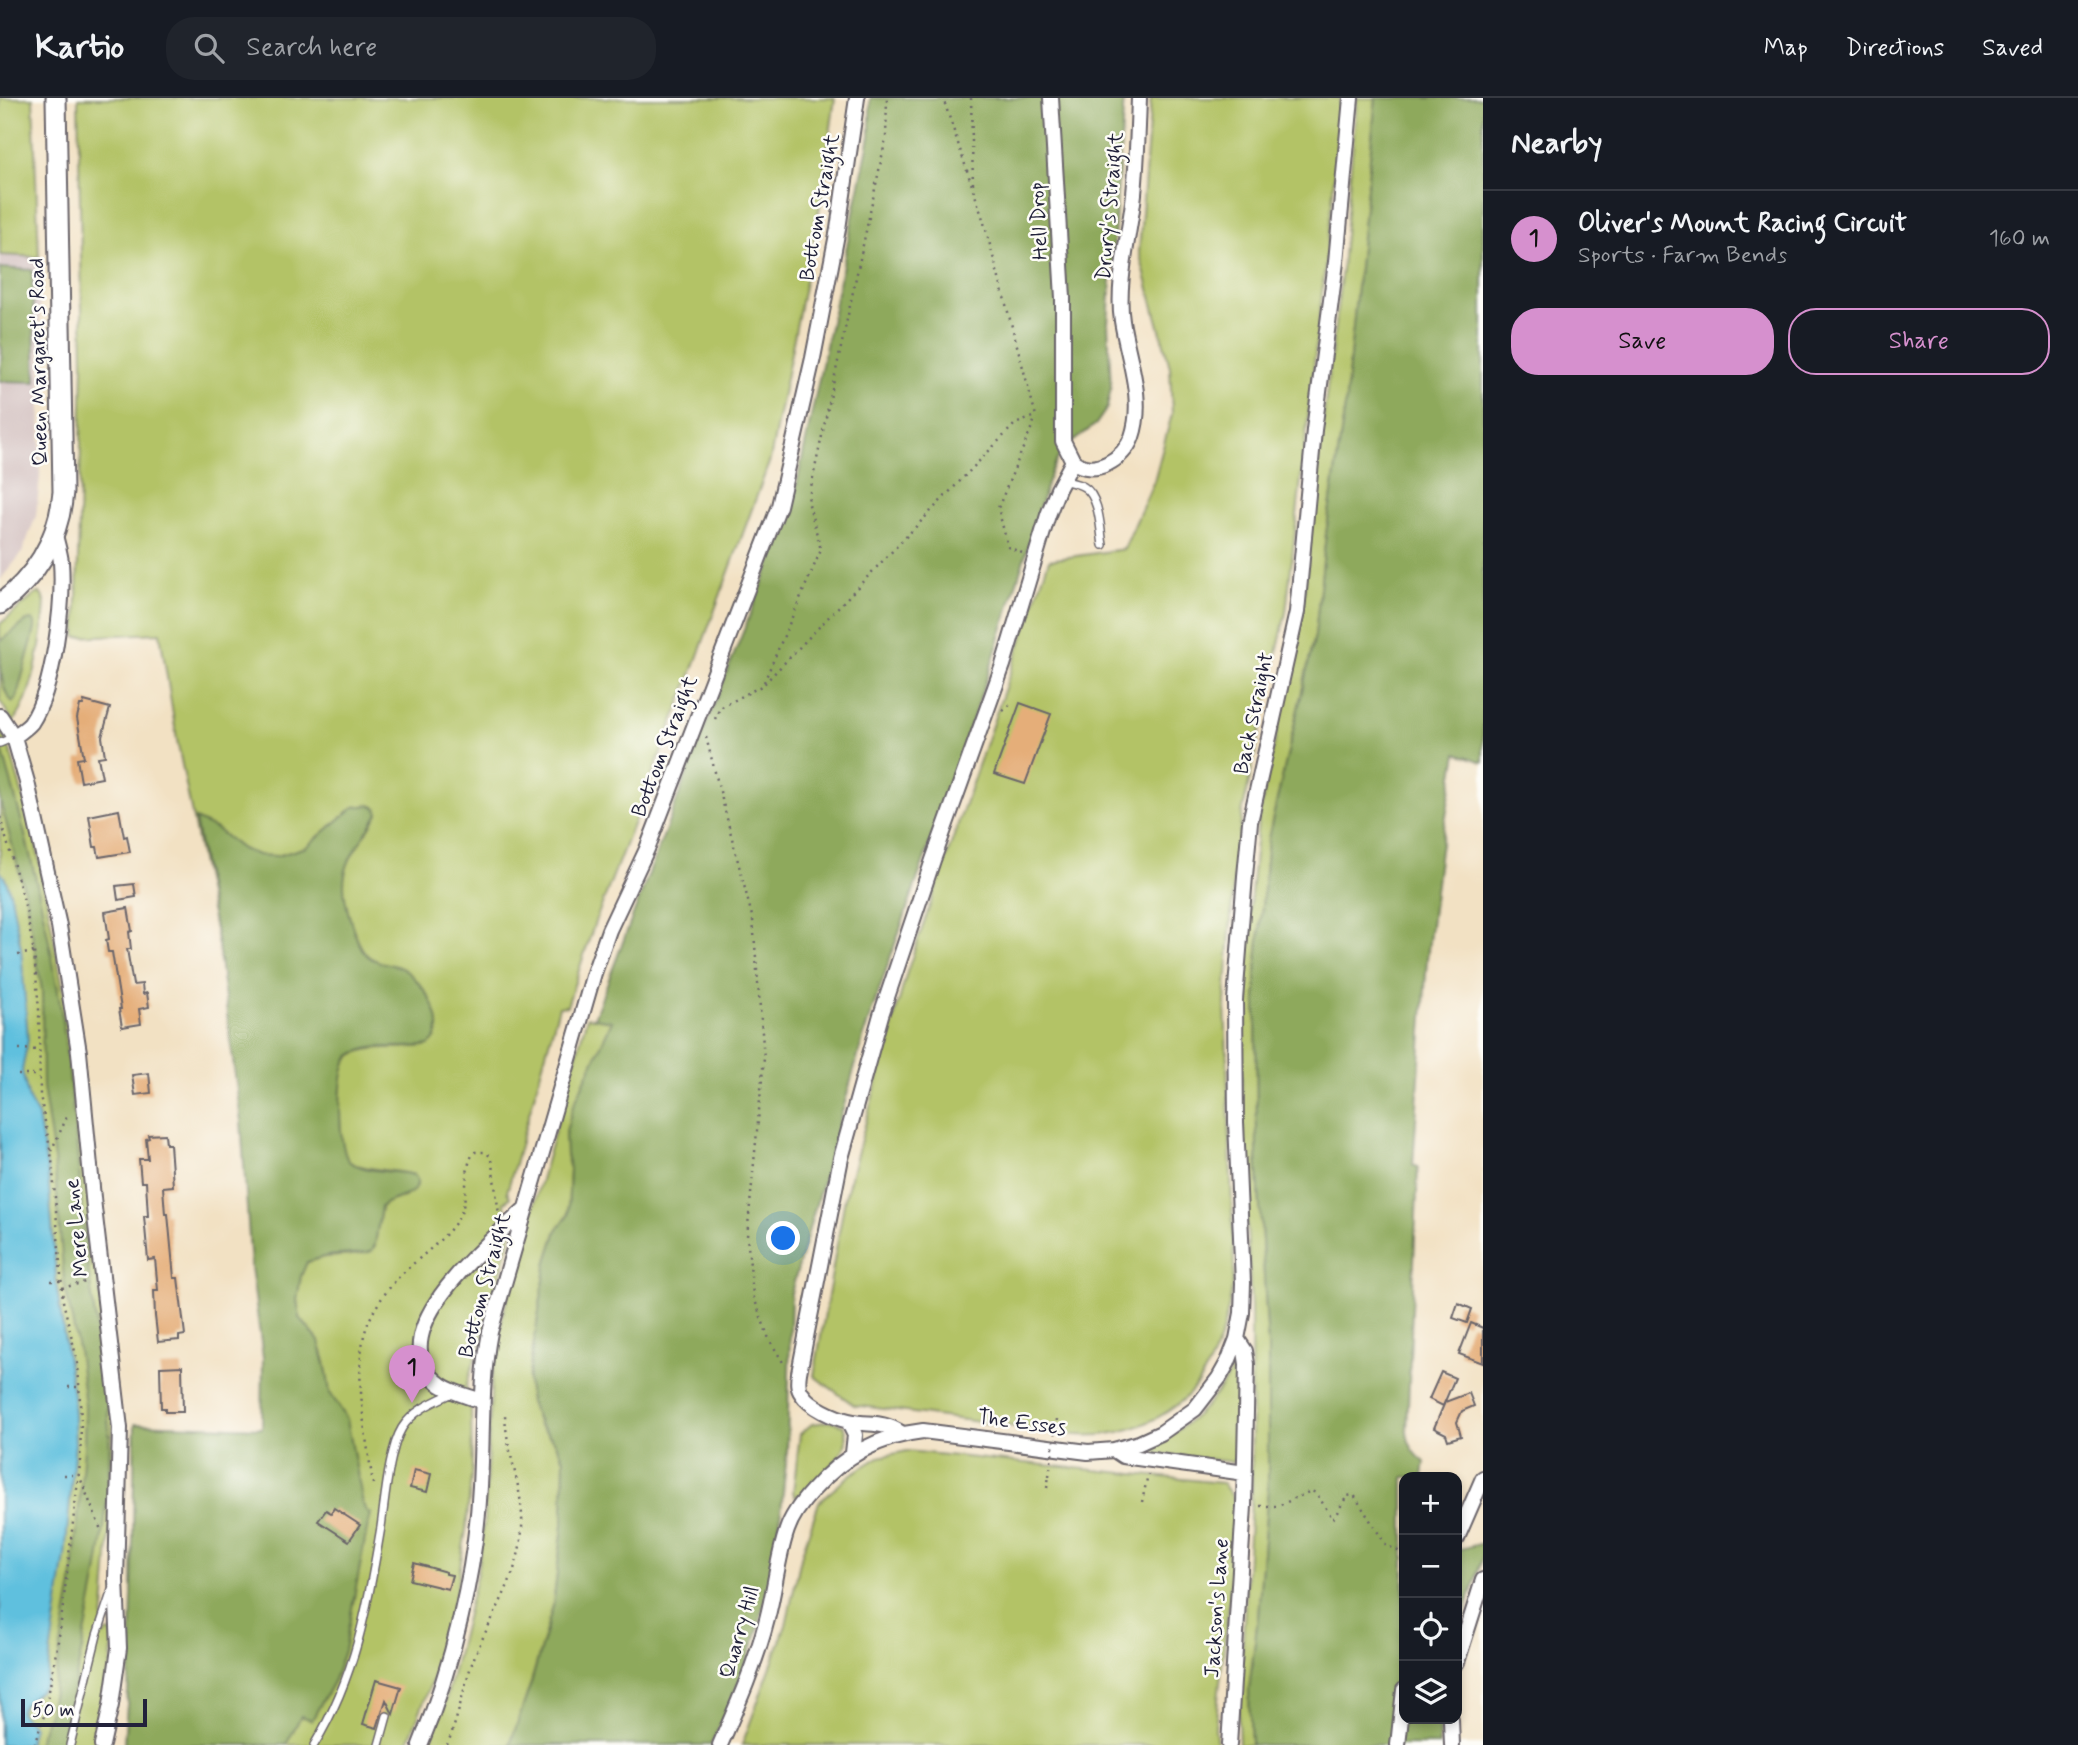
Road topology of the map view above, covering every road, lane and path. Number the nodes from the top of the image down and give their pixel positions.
1 (56, 98) edge
2 (857, 98) edge
3 (887, 98) edge
4 (943, 98) edge
5 (971, 98) edge
6 (1051, 98) edge
7 (1139, 98) edge
8 (1351, 98) edge
9 (973, 188) junction
10 (1036, 416) junction
11 (1073, 461) junction
12 (1062, 480) junction
13 (55, 535) junction
14 (1103, 545) dead end
15 (1007, 547) dead end
16 (0, 604) edge
17 (763, 685) junction
18 (0, 716) edge
19 (691, 731) junction
20 (14, 737) junction
21 (706, 737) junction
22 (0, 743) edge
23 (0, 817) edge
24 (34, 952) junction
25 (18, 955) dead end
26 (19, 1049) dead end
27 (39, 1050) junction
28 (18, 1074) dead end
29 (39, 1074) junction
30 (83, 1094) junction
31 (51, 1151) junction
32 (526, 1208) junction
33 (505, 1229) junction
34 (102, 1277) junction
35 (51, 1281) dead end
36 (61, 1281) junction
37 (62, 1288) junction
38 (1237, 1339) junction
39 (68, 1387) dead end
40 (79, 1387) junction
41 (799, 1387) junction
42 (455, 1392) junction
43 (481, 1401) junction
44 (505, 1411) dead end
45 (1057, 1419) dead end
46 (848, 1421) junction
47 (901, 1433) junction
48 (1114, 1450) junction
49 (853, 1452) junction
50 (1150, 1460) junction
51 (1245, 1473) junction
52 (64, 1475) dead end
53 (79, 1475) junction
54 (1483, 1478) edge
55 (1047, 1488) dead end
56 (1142, 1502) dead end
57 (1244, 1506) junction
58 (384, 1509) junction
59 (788, 1527) joint
60 (102, 1532) dead end
61 (1458, 1535) edge
62 (1399, 1552) edge
63 (116, 1580) junction
64 (1483, 1580) edge
65 (1457, 1661) edge
66 (387, 1716) dead end
67 (1400, 1724) edge
68 (1451, 1724) edge
69 (34, 1745) edge
70 (70, 1745) edge
71 (103, 1745) edge
72 (314, 1745) edge
73 (379, 1745) edge
74 (420, 1745) edge
75 (447, 1745) edge
76 (720, 1745) edge
77 (1228, 1745) edge
78 (1398, 1745) edge
79 (1452, 1745) edge

1 - 13 main road, Queen Margaret's Road
2 - 19 street, Bottom Straight
3 - 17 path
4 - 9 path
5 - 9 path
6 - 11 street, Hell Drop
7 - 11 street, Drury's Straight
8 - 38 street, Back Straight
9 - 10 path
10 - 15 path
10 - 17 path
11 - 12 street
12 - 14 lane
12 - 41 street
13 - 16 main road, Queen Margaret's Road
13 - 20 street
17 - 21 path
18 - 20 street, Mere Lane
19 - 21 path
19 - 32 street, Bottom Straight
20 - 22 lane
20 - 30 street, Mere Lane
21 - 41 path
23 - 24 path
24 - 25 path
24 - 27 path
26 - 27 path
27 - 29 path
28 - 29 path
29 - 31 path
30 - 31 path
30 - 34 street, Mere Lane
31 - 36 path
32 - 33 street
32 - 43 street, Bottom Straight
33 - 42 street
33 - 58 path
34 - 37 path
34 - 63 street, Mere Lane
35 - 36 path
36 - 37 path
37 - 40 path
38 - 48 street, The Esses
38 - 51 street, Jackson's Lane
39 - 40 path
40 - 53 path
41 - 46 street
42 - 43 street
42 - 58 lane
43 - 74 street, Bottom Straight
44 - 75 path
45 - 55 path, bridge
46 - 47 street
46 - 49 street
47 - 48 street, The Esses
47 - 49 street, The Esses
48 - 50 street
49 - 59 street, The Esses
50 - 51 street
50 - 56 path
51 - 57 street, Jackson's Lane
52 - 53 path
53 - 60 path
53 - 69 path
54 - 61 street
57 - 62 path
57 - 77 street, Jackson's Lane
58 - 72 lane
59 - 76 street, Quarry Hill
63 - 70 lane
63 - 71 street, Mere Lane
64 - 65 street
66 - 73 lane
67 - 78 street
68 - 79 street

